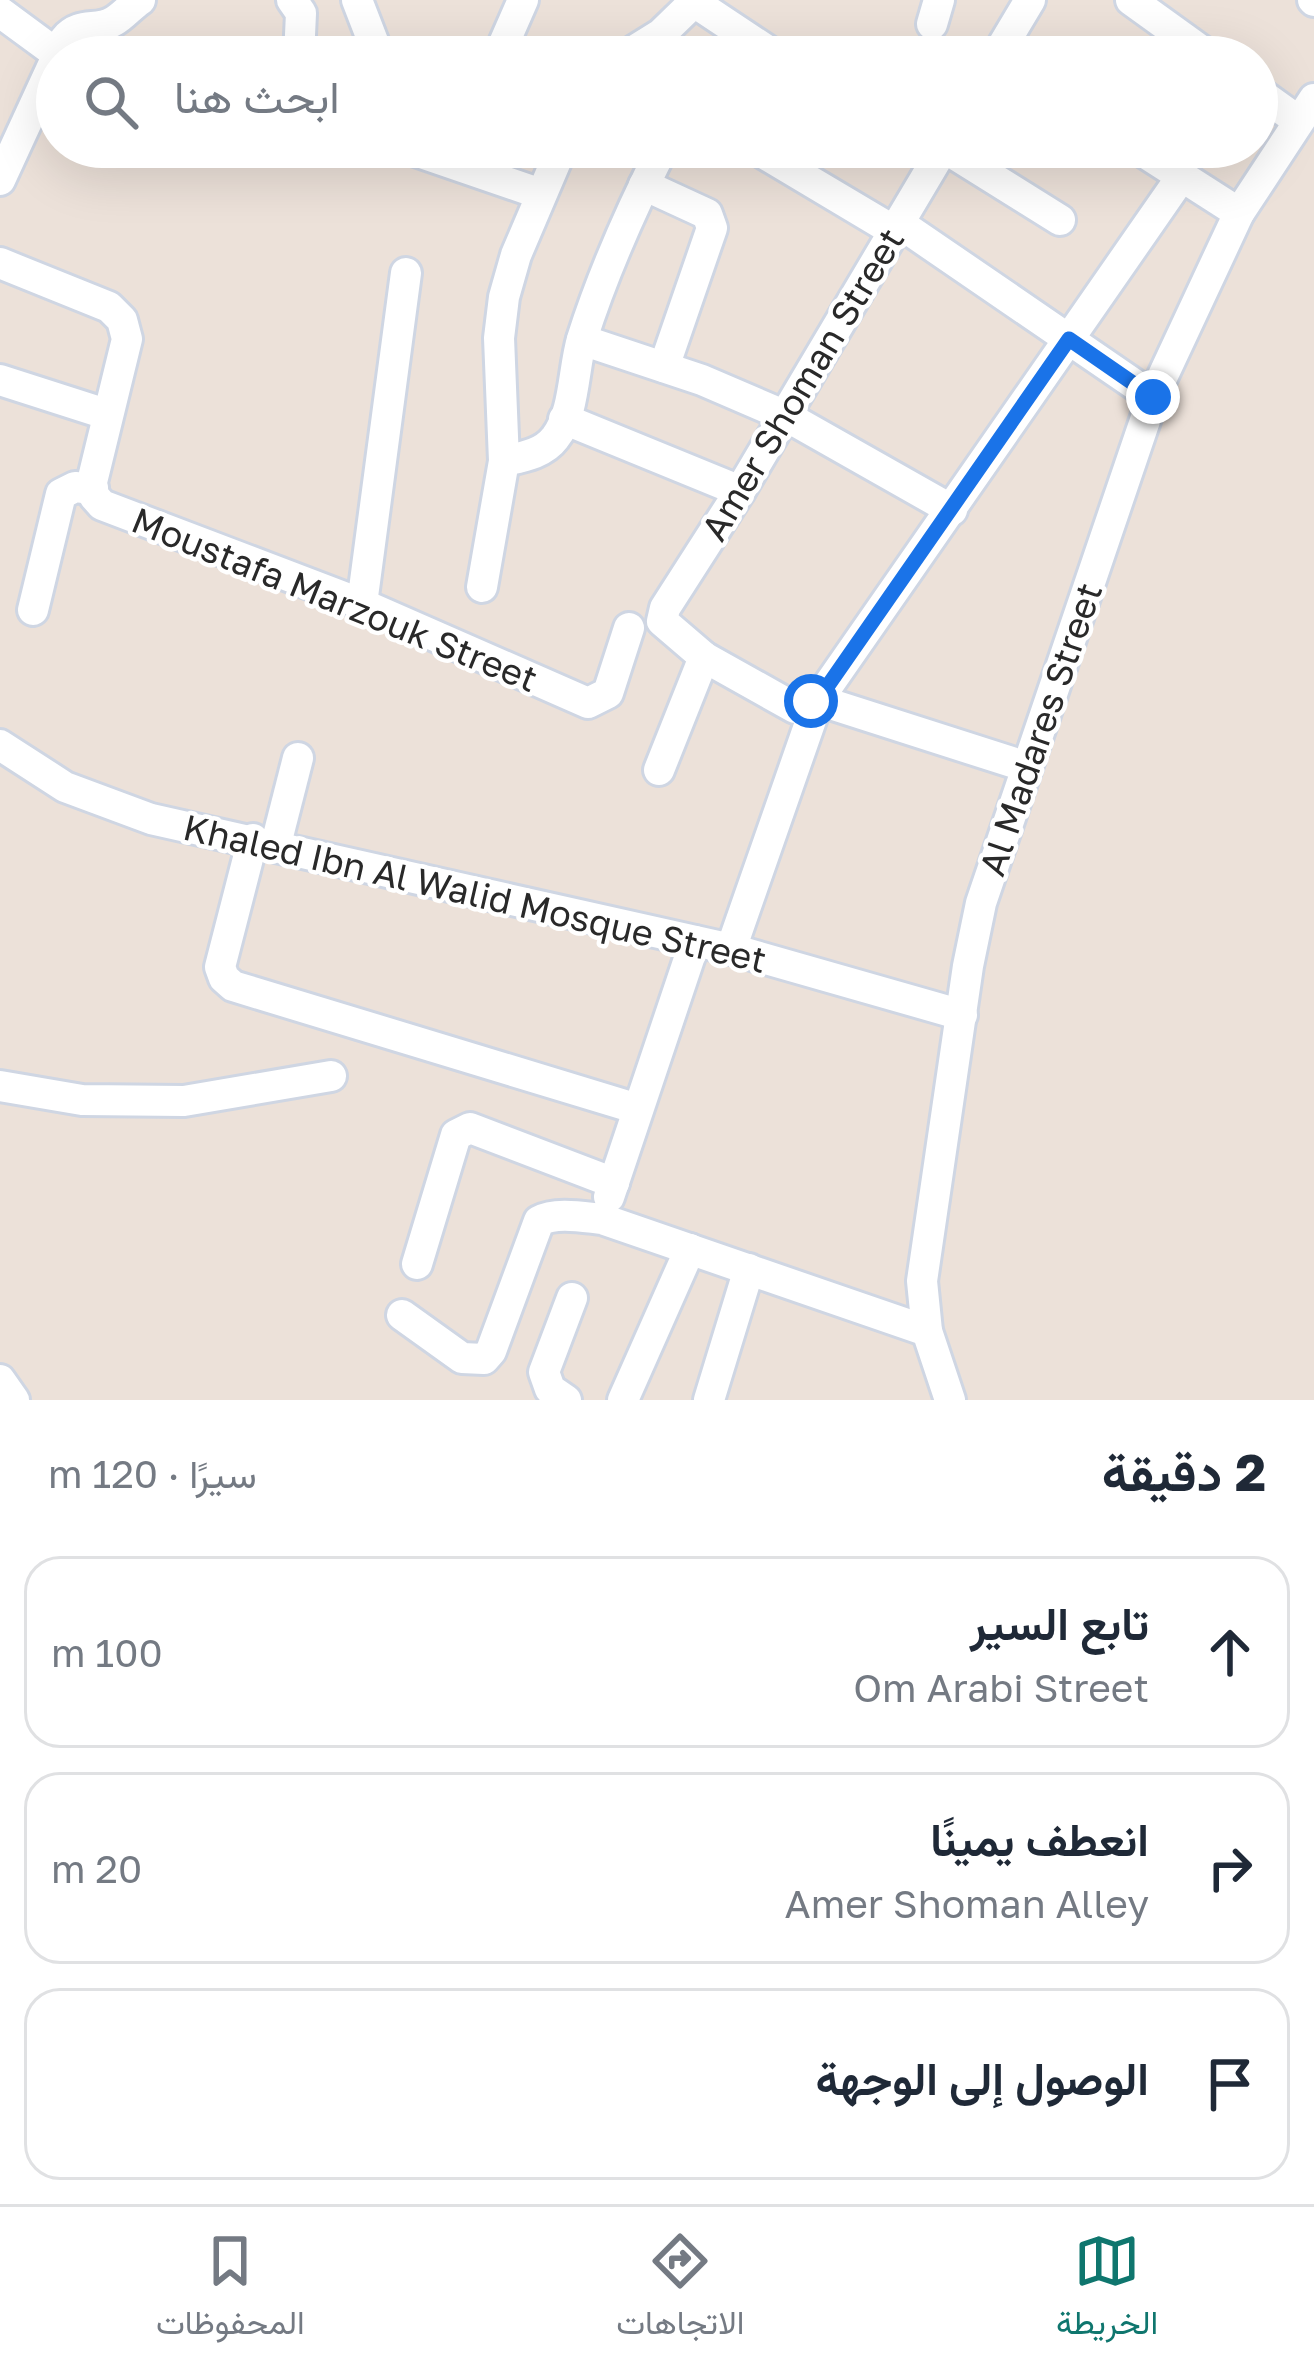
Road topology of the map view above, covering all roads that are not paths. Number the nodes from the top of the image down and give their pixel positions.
1 (140, 0) edge
2 (292, 0) edge
3 (357, 0) edge
4 (523, 0) edge
5 (1030, 0) edge
6 (1131, 0) edge
7 (695, 1) edge
8 (0, 12) edge
9 (69, 36) edge
10 (299, 36) edge
11 (371, 36) edge
12 (507, 36) edge
13 (658, 36) edge
14 (746, 36) edge
15 (1009, 36) edge
16 (1181, 36) edge
17 (36, 39) edge
18 (36, 100) edge
19 (1306, 109) edge
20 (1278, 152) edge
21 (465, 168) edge
22 (552, 168) edge
23 (652, 168) edge
24 (791, 168) edge
25 (931, 168) edge
26 (977, 168) edge
27 (1169, 168) edge
28 (1268, 168) edge
29 (1182, 176) junction
30 (0, 180) edge
31 (644, 185) junction
32 (541, 194) junction
33 (1239, 213) junction
34 (1060, 220) dead end
35 (896, 227) junction
36 (0, 263) edge
37 (406, 273) dead end
38 (1069, 339) junction
39 (582, 340) junction
40 (664, 368) junction
41 (0, 380) edge
42 (1153, 397) junction
43 (106, 414) junction
44 (786, 416) junction
45 (564, 419) junction
46 (504, 461) junction
47 (93, 489) junction
48 (740, 491) junction
49 (952, 510) junction
50 (482, 587) dead end
51 (362, 604) junction
52 (33, 610) dead end
53 (628, 628) dead end
54 (704, 657) junction
55 (818, 700) junction
56 (0, 746) edge
57 (298, 758) dead end
58 (1027, 767) junction
59 (659, 770) dead end
60 (265, 842) junction
61 (694, 940) junction
62 (731, 949) junction
63 (962, 1015) junction
64 (331, 1076) dead end
65 (0, 1087) edge
66 (638, 1109) junction
67 (614, 1183) junction
68 (602, 1219) junction
69 (691, 1250) junction
70 (417, 1264) dead end
71 (749, 1269) junction
72 (572, 1298) dead end
73 (401, 1315) dead end
74 (927, 1330) junction
75 (0, 1380) edge
76 (14, 1400) edge
77 (566, 1400) edge
78 (623, 1400) edge
79 (710, 1400) edge
80 (950, 1400) edge

1 - 9 street
2 - 10 street
3 - 11 street
4 - 12 street
5 - 15 street
6 - 16 street
7 - 13 street
7 - 14 street
8 - 17 street
18 - 30 street
19 - 20 street, Al Madares Street
21 - 32 street
22 - 32 street
23 - 31 street
24 - 35 street
25 - 35 street, Amer Shoman Street
26 - 34 street
27 - 29 street
28 - 33 street, Al Madares Street
29 - 33 street
29 - 38 street
31 - 39 street
31 - 40 street
32 - 46 street
33 - 42 street, Al Madares Street
35 - 38 street
35 - 44 street, Amer Shoman Street
36 - 43 street, Moustafa Marzouk Street
37 - 51 street
38 - 42 street
38 - 49 street
39 - 40 street
39 - 45 street
40 - 44 street
41 - 43 street
42 - 58 street, Al Madares Street
43 - 47 street, Moustafa Marzouk Street
44 - 48 street, Amer Shoman Street
44 - 49 street
45 - 46 street
45 - 48 street
46 - 50 street
47 - 51 street, Moustafa Marzouk Street
47 - 52 street
48 - 54 street, Amer Shoman Street
49 - 55 street
51 - 53 street, Moustafa Marzouk Street
54 - 55 street
54 - 59 street
55 - 58 street
55 - 62 street
56 - 60 street, Khaled Ibn Al Walid Mosque Street
57 - 60 street
58 - 63 street, Al Madares Street
60 - 61 street, Khaled Ibn Al Walid Mosque Street
60 - 66 street
61 - 62 street, Khaled Ibn Al Walid Mosque Street
61 - 66 street
62 - 63 street, Khaled Ibn Al Walid Mosque Street
63 - 74 street, Al Madares Street
64 - 65 street
66 - 67 street
67 - 68 street
67 - 70 street
68 - 69 street
68 - 73 street
69 - 71 street
69 - 78 street
71 - 74 street
71 - 79 street
72 - 77 street
74 - 80 street, Al Madares Street
75 - 76 street

